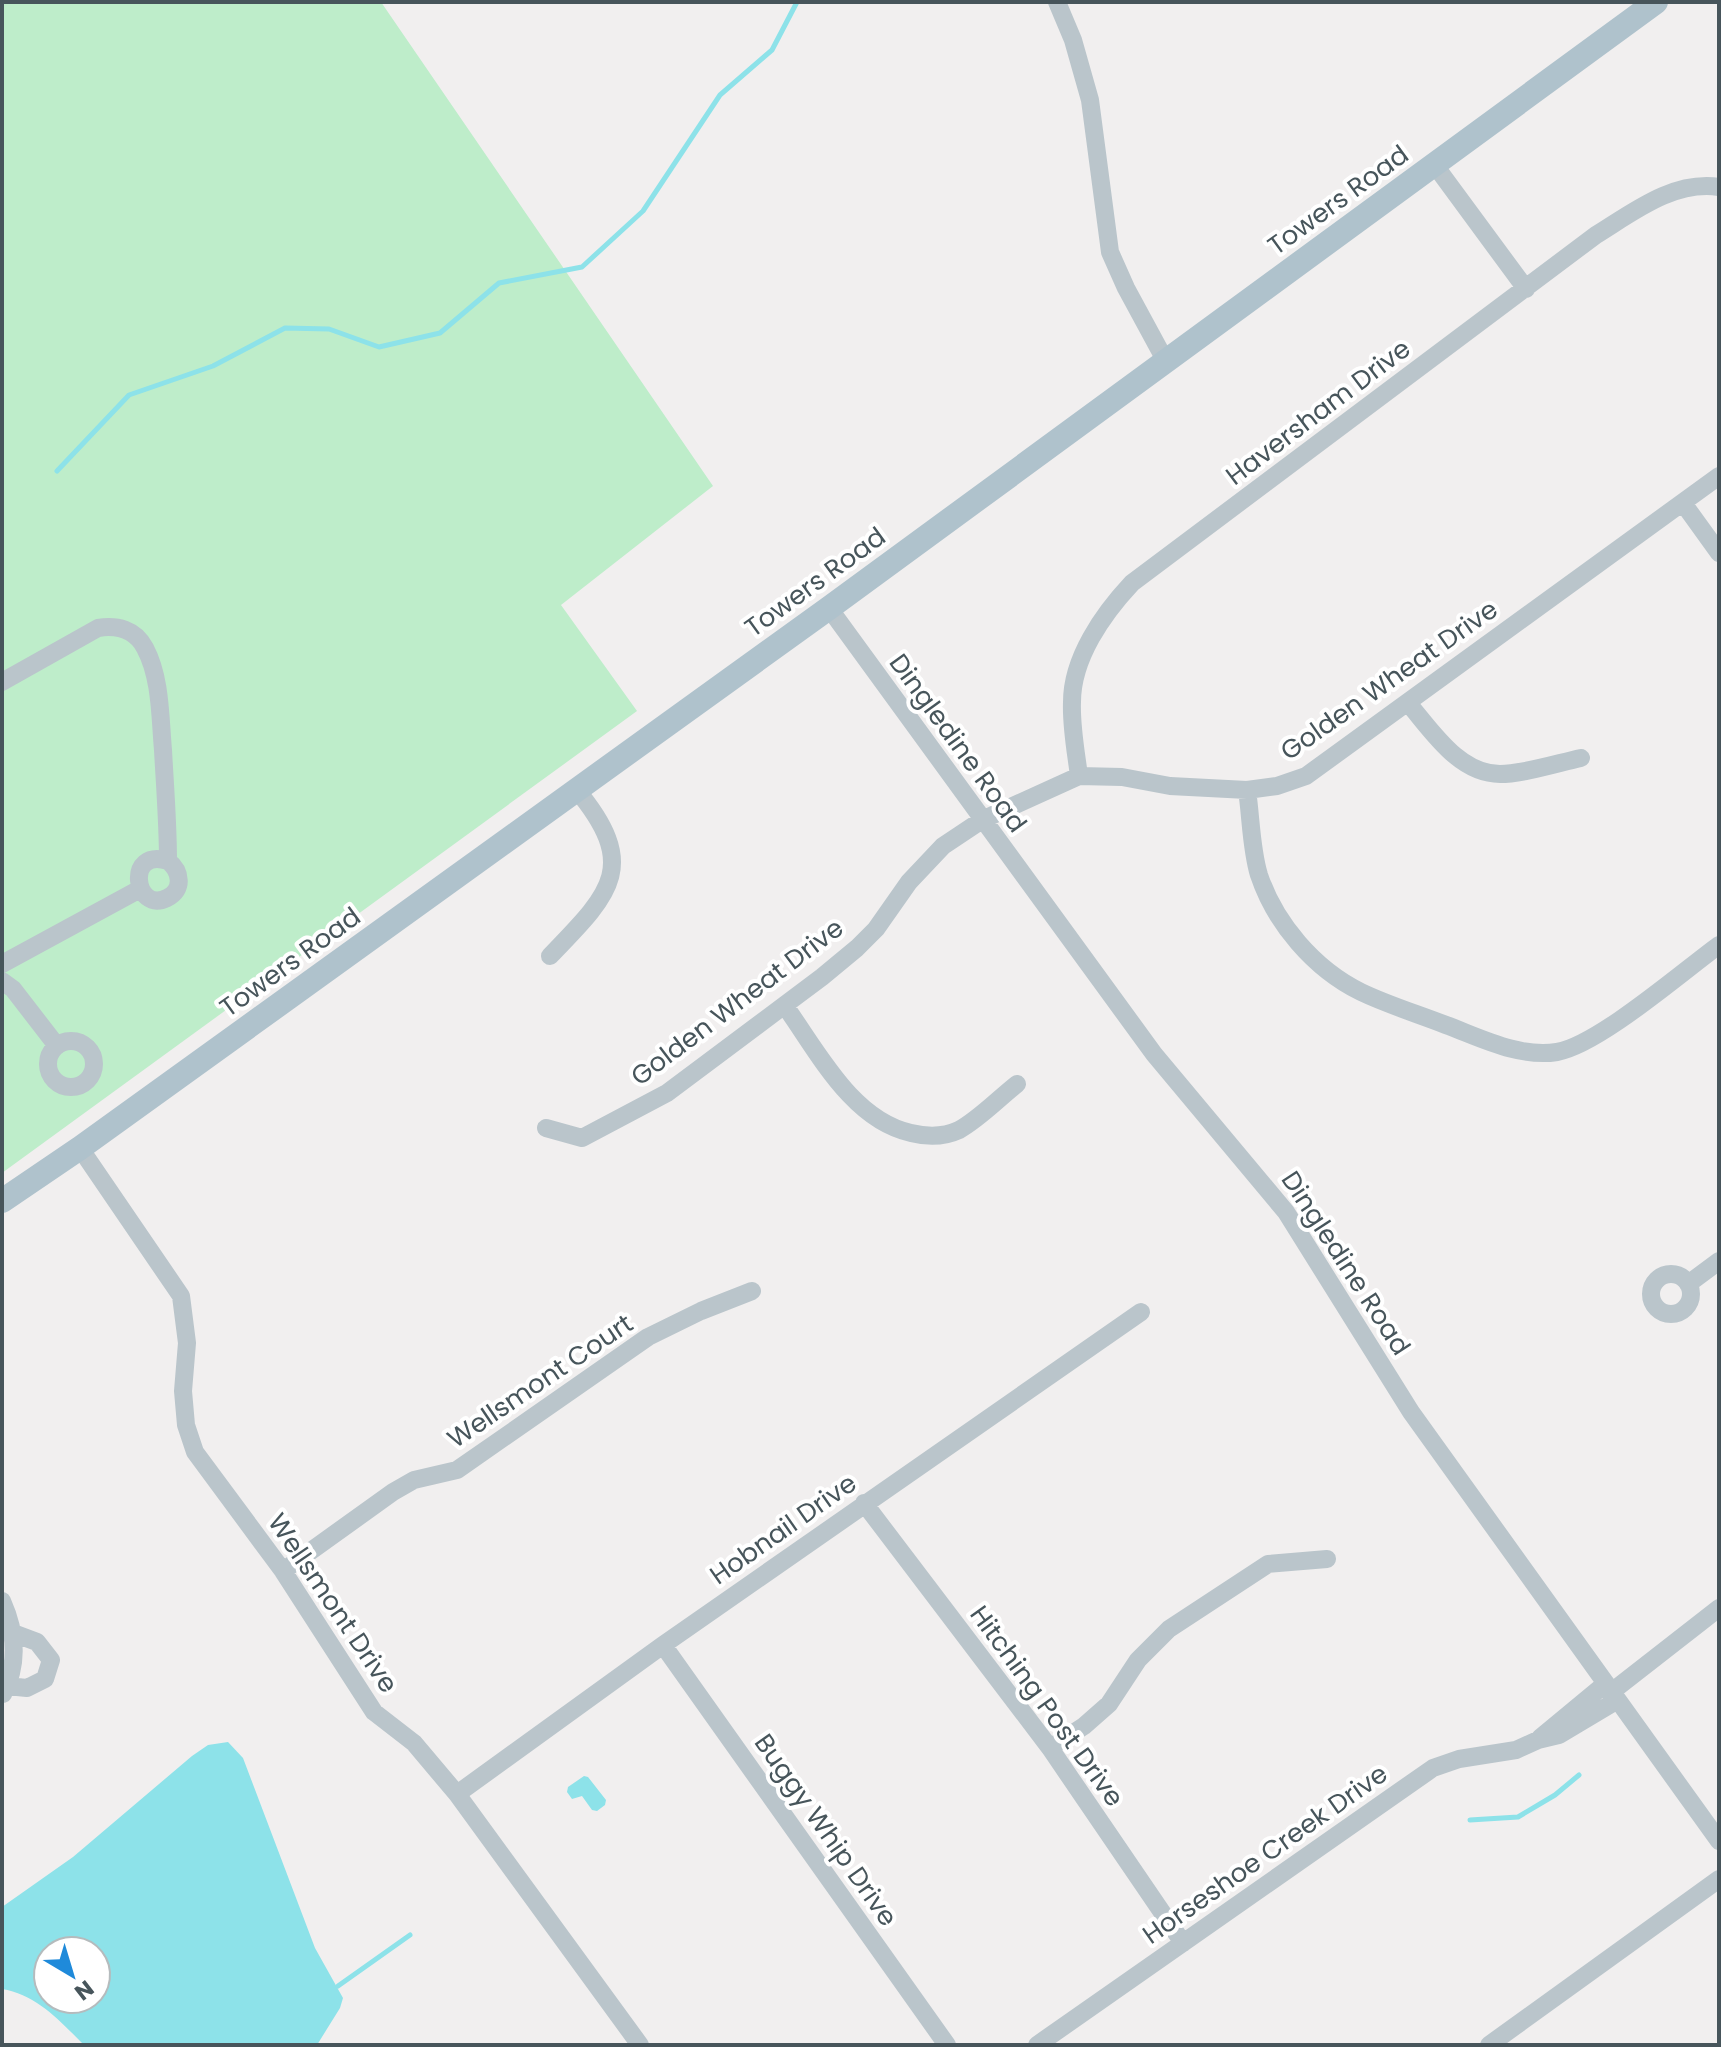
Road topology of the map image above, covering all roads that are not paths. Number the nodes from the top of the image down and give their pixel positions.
1 (1057, 2) edge
2 (1656, 2) edge
3 (1434, 164) junction
4 (1719, 187) edge
5 (1526, 289) junction
6 (1165, 360) junction
7 (1719, 476) edge
8 (1683, 503) junction
9 (1719, 553) edge
10 (829, 608) junction
11 (2, 682) edge
12 (1408, 703) junction
13 (1581, 758) dead end
14 (1079, 776) junction
15 (576, 789) junction
16 (1247, 790) junction
17 (982, 820) junction
18 (168, 861) junction
19 (140, 889) junction
20 (1719, 945) edge
21 (550, 956) dead end
22 (2, 964) edge
23 (2, 981) edge
24 (785, 1006) junction
25 (57, 1046) dead end
26 (1017, 1084) dead end
27 (546, 1128) dead end
28 (80, 1148) junction
29 (2, 1201) edge
30 (1719, 1261) edge
31 (1688, 1284) dead end
32 (752, 1291) dead end
33 (1141, 1312) dead end
34 (864, 1503) junction
35 (1327, 1559) dead end
36 (283, 1571) junction
37 (2, 1601) edge
38 (1719, 1608) edge
39 (13, 1633) junction
40 (663, 1645) junction
41 (4, 1690) edge
42 (1610, 1693) junction
43 (1050, 1748) junction
44 (457, 1794) junction
45 (1719, 1841) edge
46 (1719, 1879) edge
47 (1183, 1943) junction
48 (640, 2045) edge
49 (947, 2045) edge
50 (1037, 2045) edge
51 (1489, 2045) edge

1 - 6 street
2 - 3 main road, Towers Road
3 - 5 street
3 - 6 main road, Towers Road
4 - 5 street, Haversham Drive
5 - 14 street, Haversham Drive
6 - 10 main road, Towers Road
7 - 8 street, Golden Wheat Drive
8 - 9 street
8 - 12 street, Golden Wheat Drive
10 - 15 main road, Towers Road
10 - 17 street, Dingledine Road
11 - 18 street
12 - 13 street
12 - 16 street, Golden Wheat Drive
14 - 16 street, Golden Wheat Drive
14 - 17 street, Golden Wheat Drive
15 - 21 street
15 - 28 main road, Towers Road
16 - 20 street
17 - 24 street, Golden Wheat Drive
17 - 42 street, Dingledine Road
18 - 19 street
18 - 19 street
19 - 22 street
23 - 25 street
24 - 26 street
24 - 27 street, Golden Wheat Drive
28 - 29 main road, Towers Road
28 - 36 street, Wellsmont Drive
30 - 31 street
32 - 36 street, Wellsmont Court
33 - 34 street, Hobnail Drive
34 - 40 street, Hobnail Drive
34 - 43 street, Hitching Post Drive
35 - 43 street
36 - 44 street, Wellsmont Drive
37 - 39 street
38 - 42 street, Horseshoe Creek Drive
39 - 41 street
39 - 41 street
40 - 44 street, Hobnail Drive
40 - 49 street, Buggy Whip Drive
42 - 45 street, Dingledine Road
42 - 47 street, Horseshoe Creek Drive
43 - 47 street, Hitching Post Drive
44 - 48 street, Wellsmont Drive
46 - 51 street
47 - 50 street, Horseshoe Creek Drive

